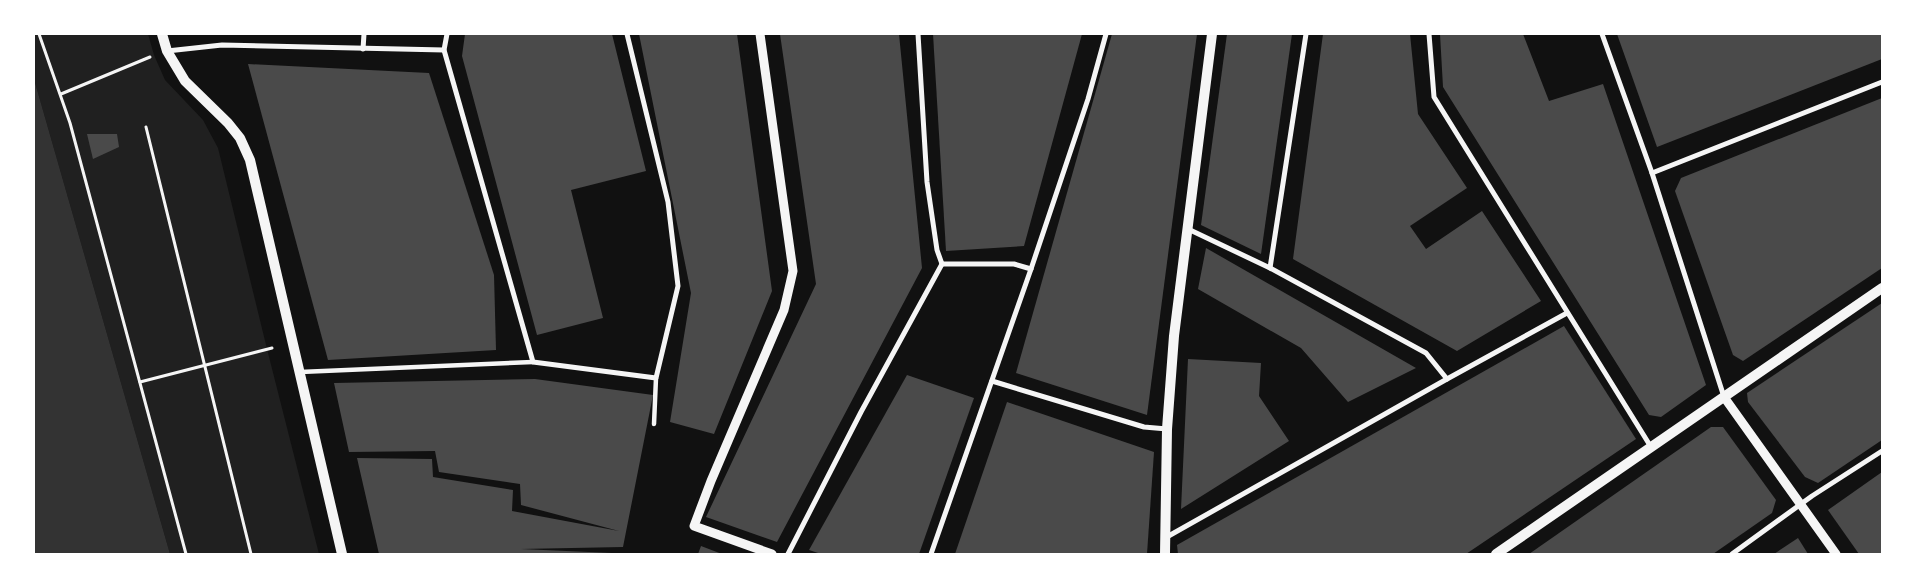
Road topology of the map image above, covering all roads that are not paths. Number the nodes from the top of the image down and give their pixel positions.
1 (162, 34) edge
2 (364, 34) edge
3 (447, 34) edge
4 (627, 34) edge
5 (760, 34) edge
6 (918, 34) edge
7 (1106, 34) edge
8 (1212, 34) edge
9 (1306, 34) edge
10 (1429, 34) edge
11 (1602, 34) edge
12 (363, 49) junction
13 (444, 50) junction
14 (167, 51) junction
15 (1882, 82) edge
16 (1652, 173) junction
17 (1186, 228) junction
18 (942, 264) junction
19 (1270, 268) junction
20 (1031, 269) junction
21 (1882, 288) edge
22 (1567, 313) junction
23 (533, 362) junction
24 (300, 372) junction
25 (656, 378) junction
26 (1447, 379) junction
27 (992, 381) junction
28 (1724, 396) junction
29 (654, 424) dead end
30 (1167, 429) junction
31 (1651, 447) junction
32 (1882, 451) edge
33 (1800, 505) junction
34 (1165, 538) junction
35 (342, 554) edge
36 (772, 554) edge
37 (788, 554) edge
38 (931, 554) edge
39 (1165, 554) edge
40 (1496, 554) edge
41 (1732, 554) edge
42 (1836, 554) edge

1 - 14 main road
2 - 12 street
3 - 13 street
4 - 25 street
5 - 36 street
6 - 18 street
7 - 20 street
8 - 17 main road
9 - 19 street
10 - 22 street
11 - 16 street
12 - 13 street
12 - 14 street
13 - 23 street
14 - 24 main road
15 - 16 street
16 - 28 street
17 - 19 street
17 - 30 main road
18 - 20 street
18 - 37 street
19 - 26 street
20 - 27 street
21 - 28 main road
22 - 26 street
22 - 31 street
23 - 24 street
23 - 25 street
24 - 35 main road
25 - 29 street
26 - 34 street
27 - 30 street
27 - 38 street
28 - 31 main road
28 - 33 street
30 - 34 main road
31 - 40 main road
32 - 33 street
33 - 41 street
33 - 42 street
34 - 39 main road

